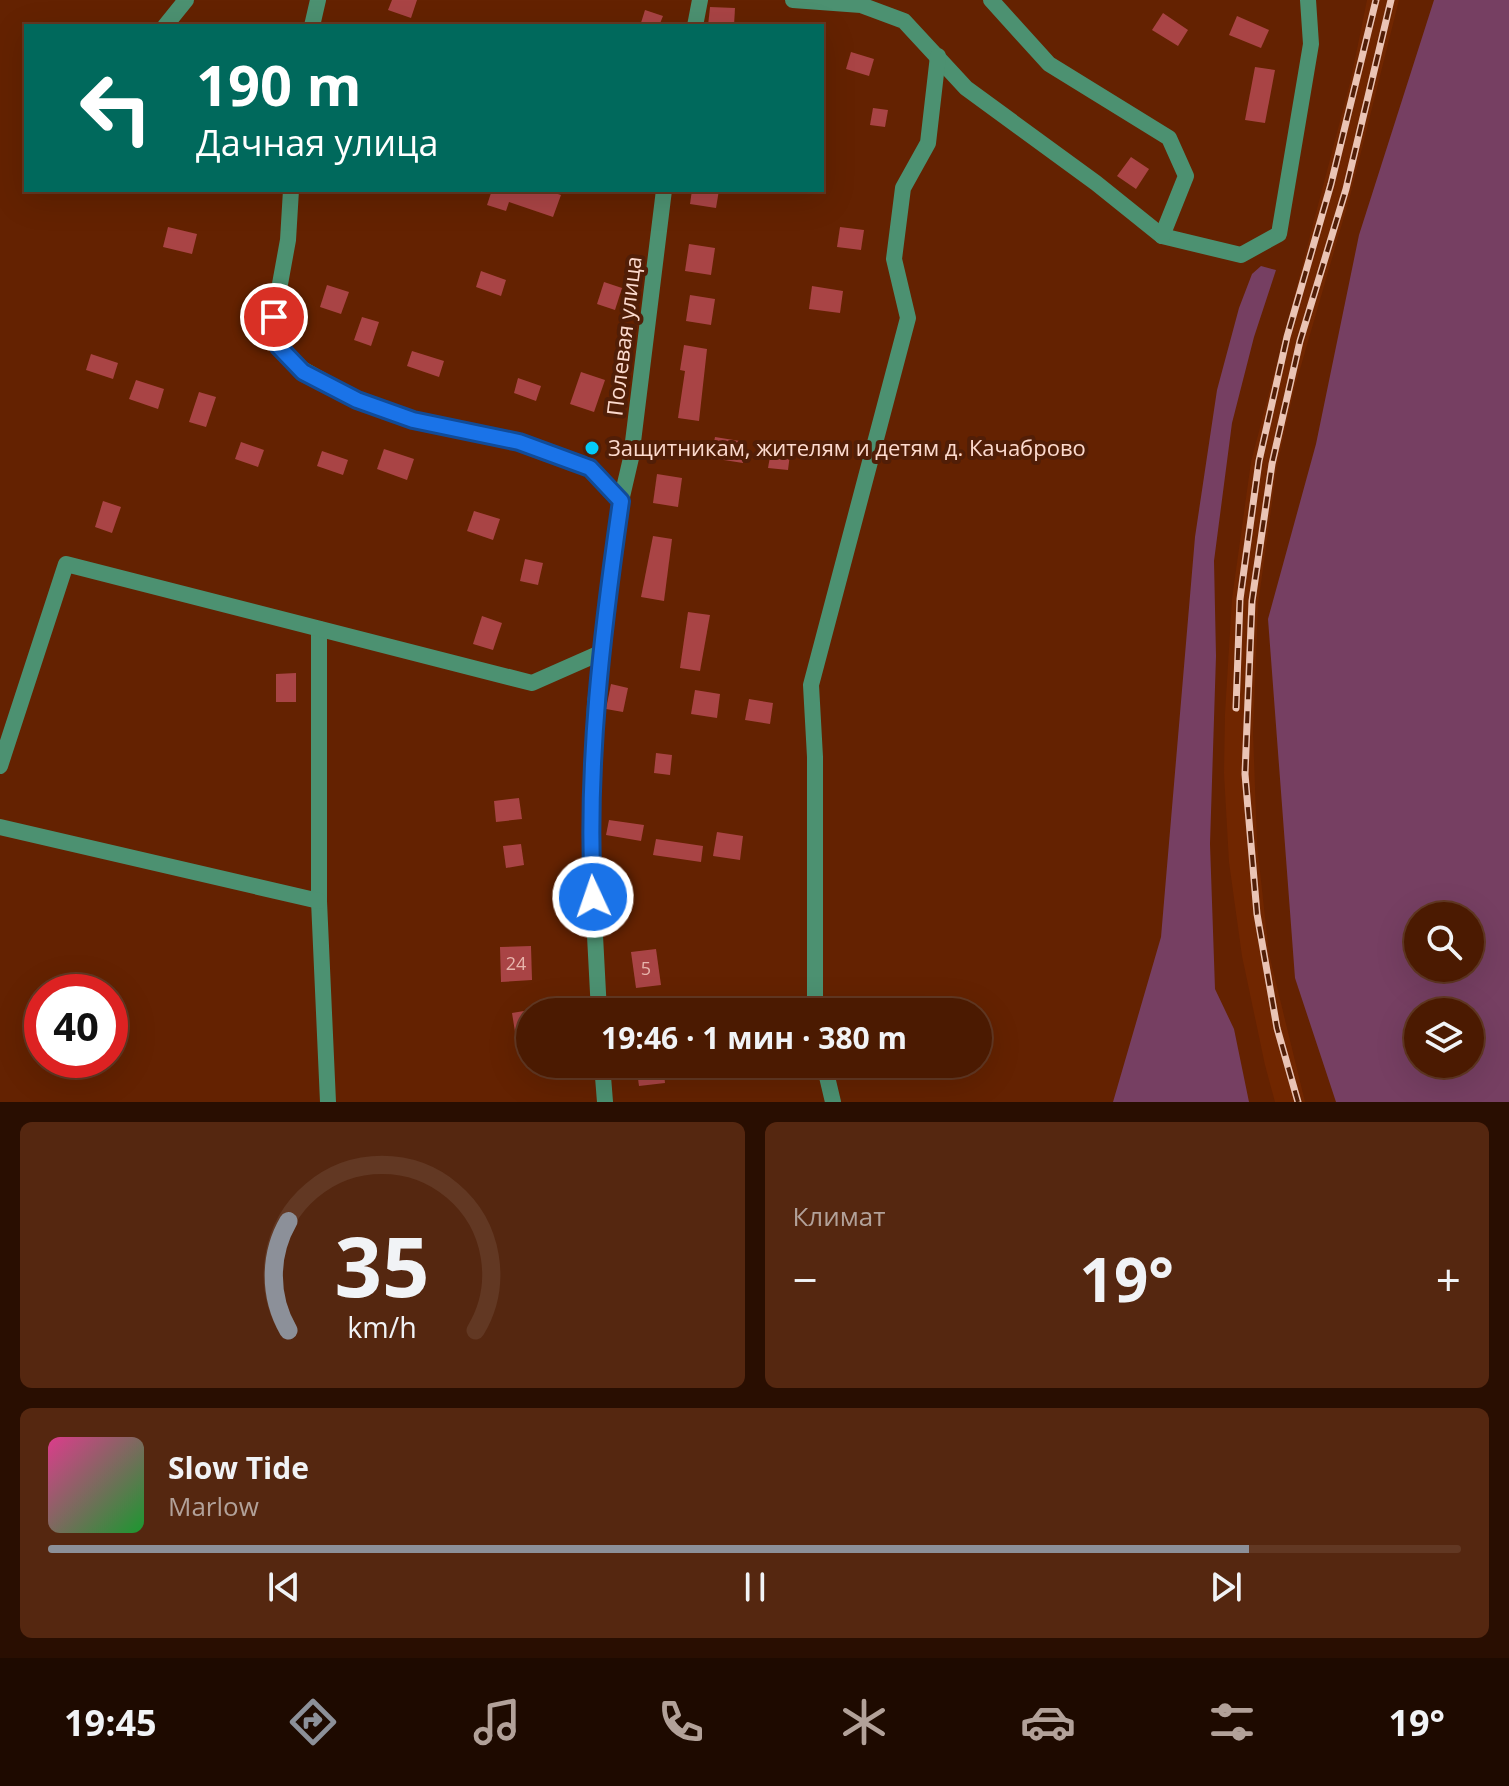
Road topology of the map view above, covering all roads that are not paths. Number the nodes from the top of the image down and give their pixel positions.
1 (186, 0) edge
2 (318, 0) edge
3 (700, 0) edge
4 (793, 0) edge
5 (991, 0) edge
6 (1308, 0) edge
7 (167, 24) edge
8 (312, 24) edge
9 (695, 24) edge
10 (938, 56) junction
11 (291, 192) edge
12 (660, 192) edge
13 (1162, 236) junction
14 (621, 501) junction
15 (319, 629) junction
16 (600, 653) junction
17 (0, 766) edge
18 (0, 827) edge
19 (319, 901) junction
20 (598, 998) edge
21 (815, 998) edge
22 (603, 1078) edge
23 (827, 1078) edge
24 (328, 1102) edge
25 (605, 1102) edge
26 (833, 1102) edge

1 - 7 street
2 - 8 street
3 - 9 street
4 - 10 street
5 - 13 street
6 - 13 street
10 - 13 street
10 - 21 street
11 - 14 street
12 - 14 street, Полевая улица
14 - 16 street, Полевая улица
15 - 16 street
15 - 17 street
15 - 19 street
16 - 20 street, Полевая улица
18 - 19 street
19 - 24 street
22 - 25 street
23 - 26 street

